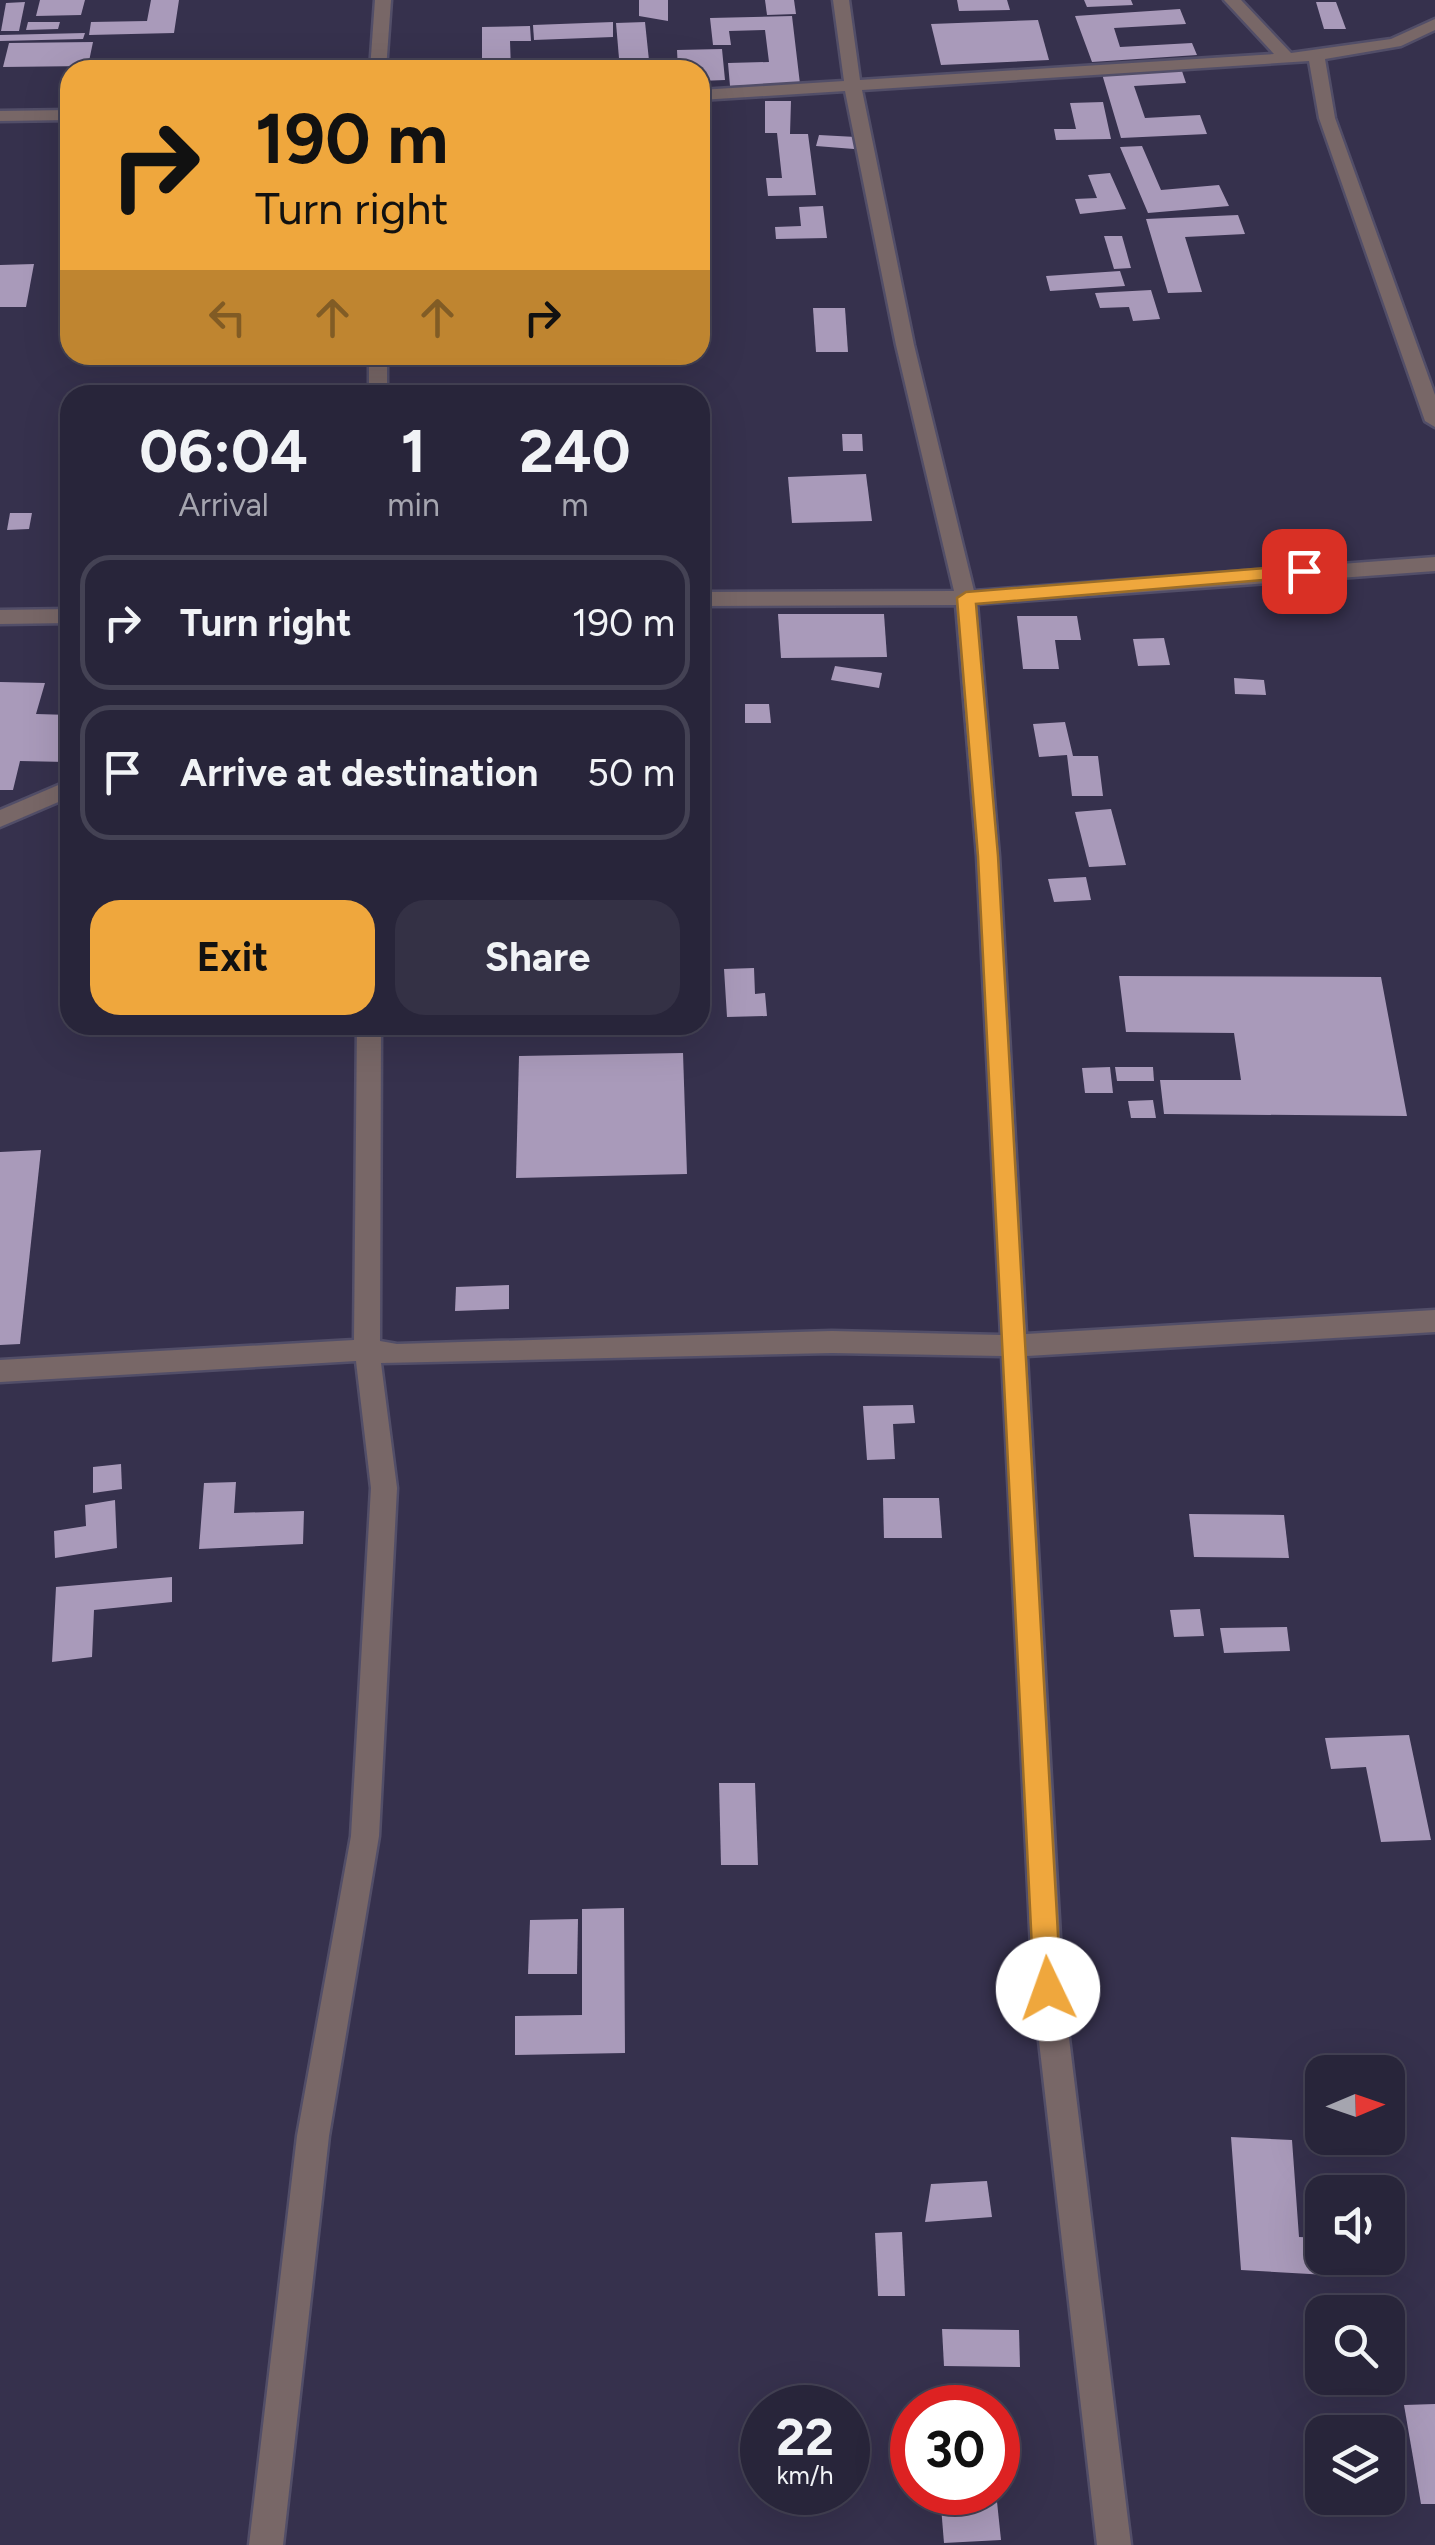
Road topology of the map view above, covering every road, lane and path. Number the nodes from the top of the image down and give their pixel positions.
1 (384, 0) edge
2 (841, 0) edge
3 (1232, 0) edge
4 (1435, 24) edge
5 (1316, 56) junction
6 (1287, 58) junction
7 (379, 60) edge
8 (853, 88) junction
9 (710, 95) edge
10 (60, 114) edge
11 (0, 116) edge
12 (1435, 420) edge
13 (1435, 564) edge
14 (966, 598) junction
15 (710, 599) edge
16 (60, 616) edge
17 (0, 618) edge
18 (60, 792) edge
19 (0, 819) edge
20 (369, 1035) edge
21 (1435, 1321) edge
22 (1010, 1346) junction
23 (367, 1350) junction
24 (0, 1371) edge
25 (266, 2545) edge
26 (1114, 2545) edge

1 - 7 street
2 - 8 street
3 - 6 street
4 - 5 street
5 - 6 street
5 - 12 street
6 - 8 street
8 - 9 street
8 - 14 street
10 - 11 street
13 - 14 street
14 - 15 street
14 - 22 street
16 - 17 street
18 - 19 street
20 - 23 street
21 - 22 street
22 - 23 street
22 - 26 street
23 - 24 street
23 - 25 street

